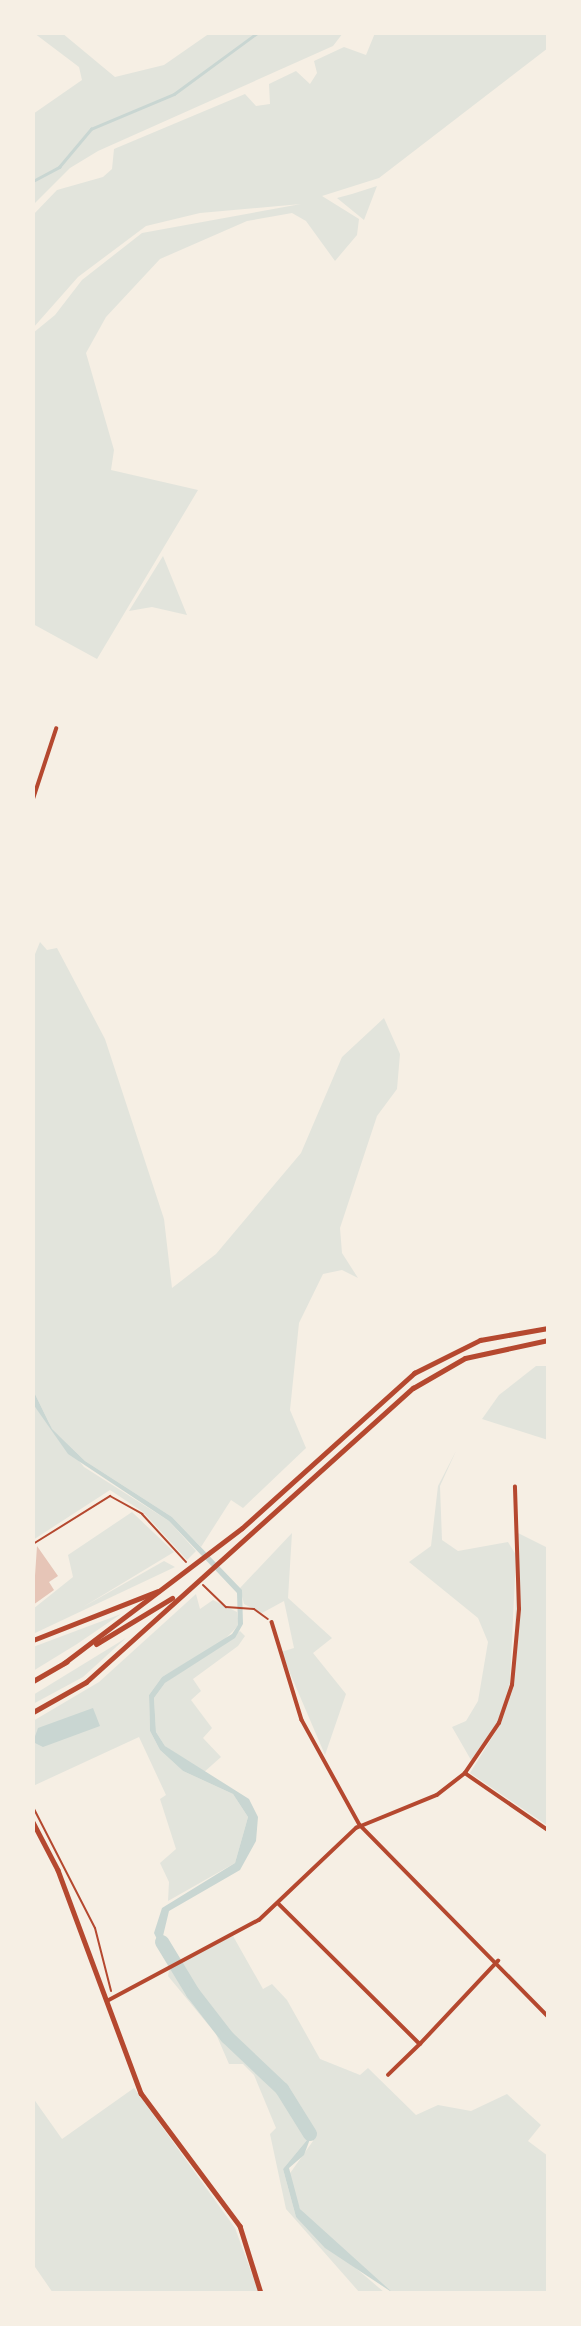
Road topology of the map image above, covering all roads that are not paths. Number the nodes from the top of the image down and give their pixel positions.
1 (56, 729) dead end
2 (33, 799) edge
3 (33, 821) edge
4 (33, 879) edge
5 (548, 1328) edge
6 (548, 1340) edge
7 (515, 1487) dead end
8 (174, 1583) junction
9 (181, 1592) junction
10 (272, 1622) road end
11 (33, 1640) edge
12 (64, 1663) junction
13 (33, 1681) edge
14 (33, 1712) edge
15 (465, 1773) junction
16 (33, 1822) edge
17 (360, 1825) junction
18 (548, 1830) edge
19 (278, 1903) junction
20 (498, 1961) junction
21 (107, 2001) junction
22 (548, 2016) edge
23 (420, 2044) junction
24 (388, 2075) dead end
25 (261, 2293) edge

1 - 2 street
3 - 4 street
5 - 8 highway
6 - 9 highway
7 - 15 street
8 - 11 highway
8 - 12 highway
9 - 12 highway
9 - 14 highway
10 - 17 street
12 - 13 highway
15 - 17 street
15 - 18 street
16 - 21 main road
17 - 19 street
17 - 20 street
19 - 21 street
19 - 23 street
20 - 22 street
20 - 23 street
21 - 25 main road
23 - 24 street

